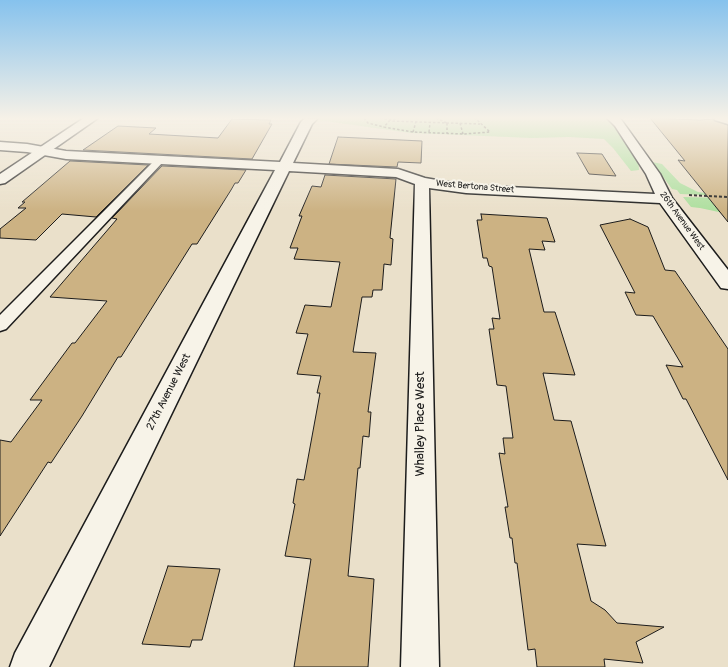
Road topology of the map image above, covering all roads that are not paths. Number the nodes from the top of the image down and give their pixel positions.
1 (34, 149) edge
2 (293, 149) edge
3 (636, 149) edge
4 (44, 150) junction
5 (159, 161) junction
6 (284, 167) junction
7 (0, 180) edge
8 (422, 182) junction
9 (665, 199) junction
10 (728, 283) edge
11 (0, 325) edge
12 (29, 667) edge
13 (420, 667) edge

1 - 4 street, West Bertona Street
2 - 6 street, 27th Avenue West
3 - 9 street, 26th Avenue West
4 - 5 street, West Bertona Street
4 - 7 street
5 - 6 street, West Bertona Street
5 - 11 lane
6 - 8 street, West Bertona Street
6 - 12 street, 27th Avenue West
8 - 9 street, West Bertona Street
8 - 13 street, Whalley Place West
9 - 10 street, 26th Avenue West

